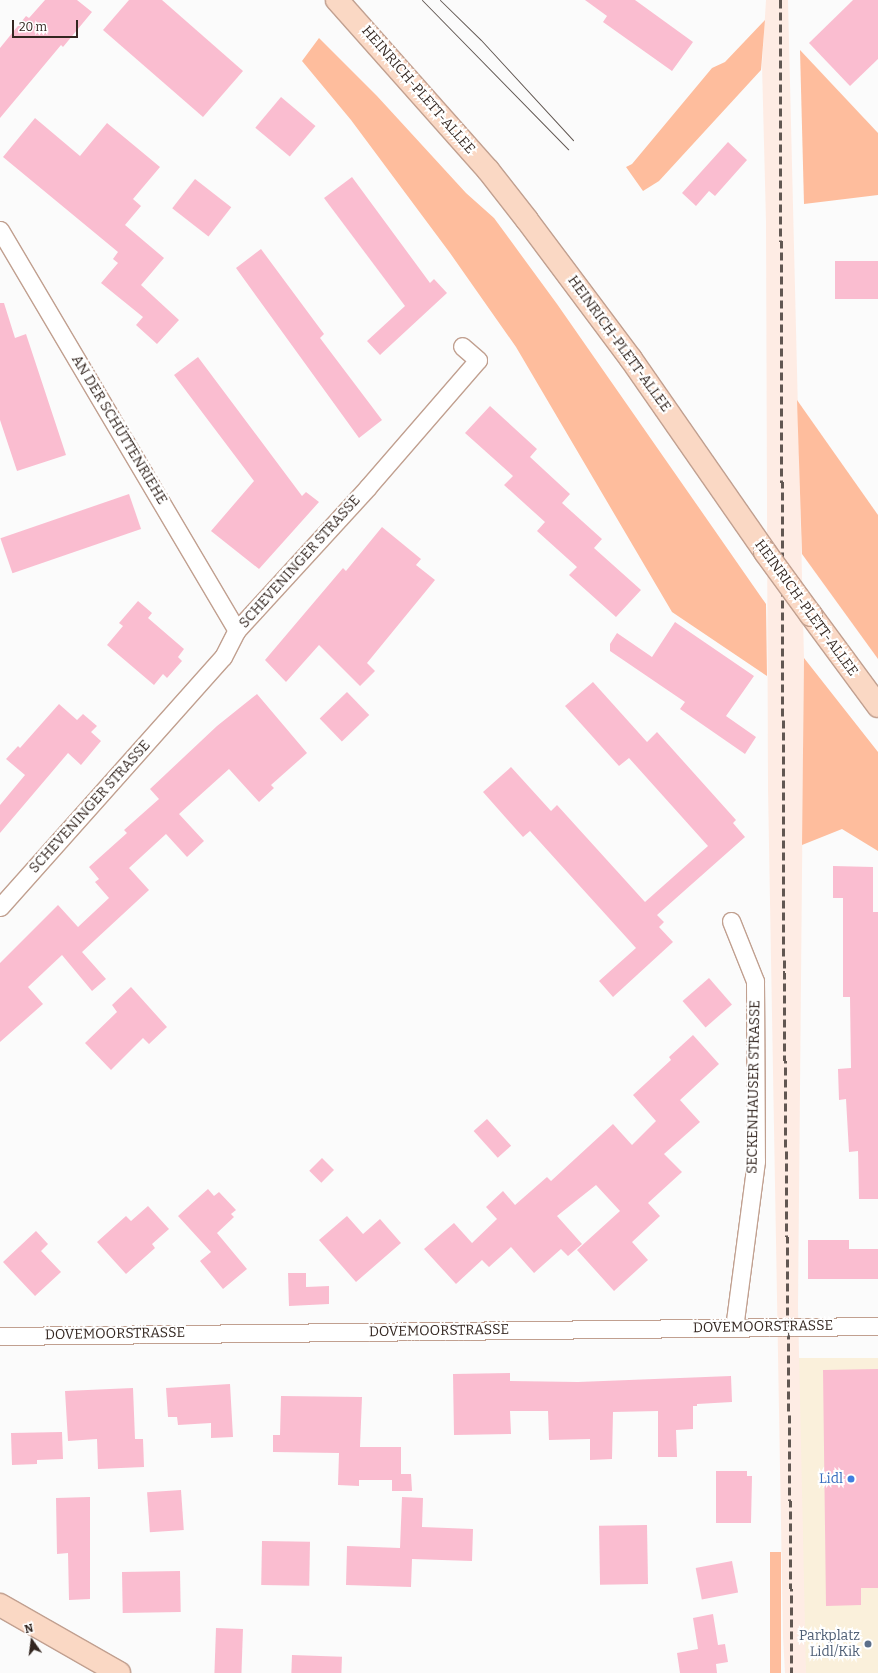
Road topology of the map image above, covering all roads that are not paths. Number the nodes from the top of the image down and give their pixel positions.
1 (337, 0) edge
2 (0, 230) edge
3 (462, 346) dead end
4 (237, 630) junction
5 (878, 706) edge
6 (0, 907) edge
7 (731, 921) dead end
8 (878, 1326) edge
9 (734, 1328) junction
10 (0, 1336) edge
11 (0, 1605) edge
12 (119, 1673) edge

1 - 5 main road, HEINRICH-PLETT-ALLEE, bridge
2 - 4 street, AN DER SCHÜTTENRIEHE
3 - 4 street, SCHEVENINGER STRASSE
4 - 6 street, SCHEVENINGER STRASSE
7 - 9 street, SECKENHAUSER STRASSE
8 - 9 street, DOVEMOORSTRASSE
9 - 10 street, DOVEMOORSTRASSE
11 - 12 main road

